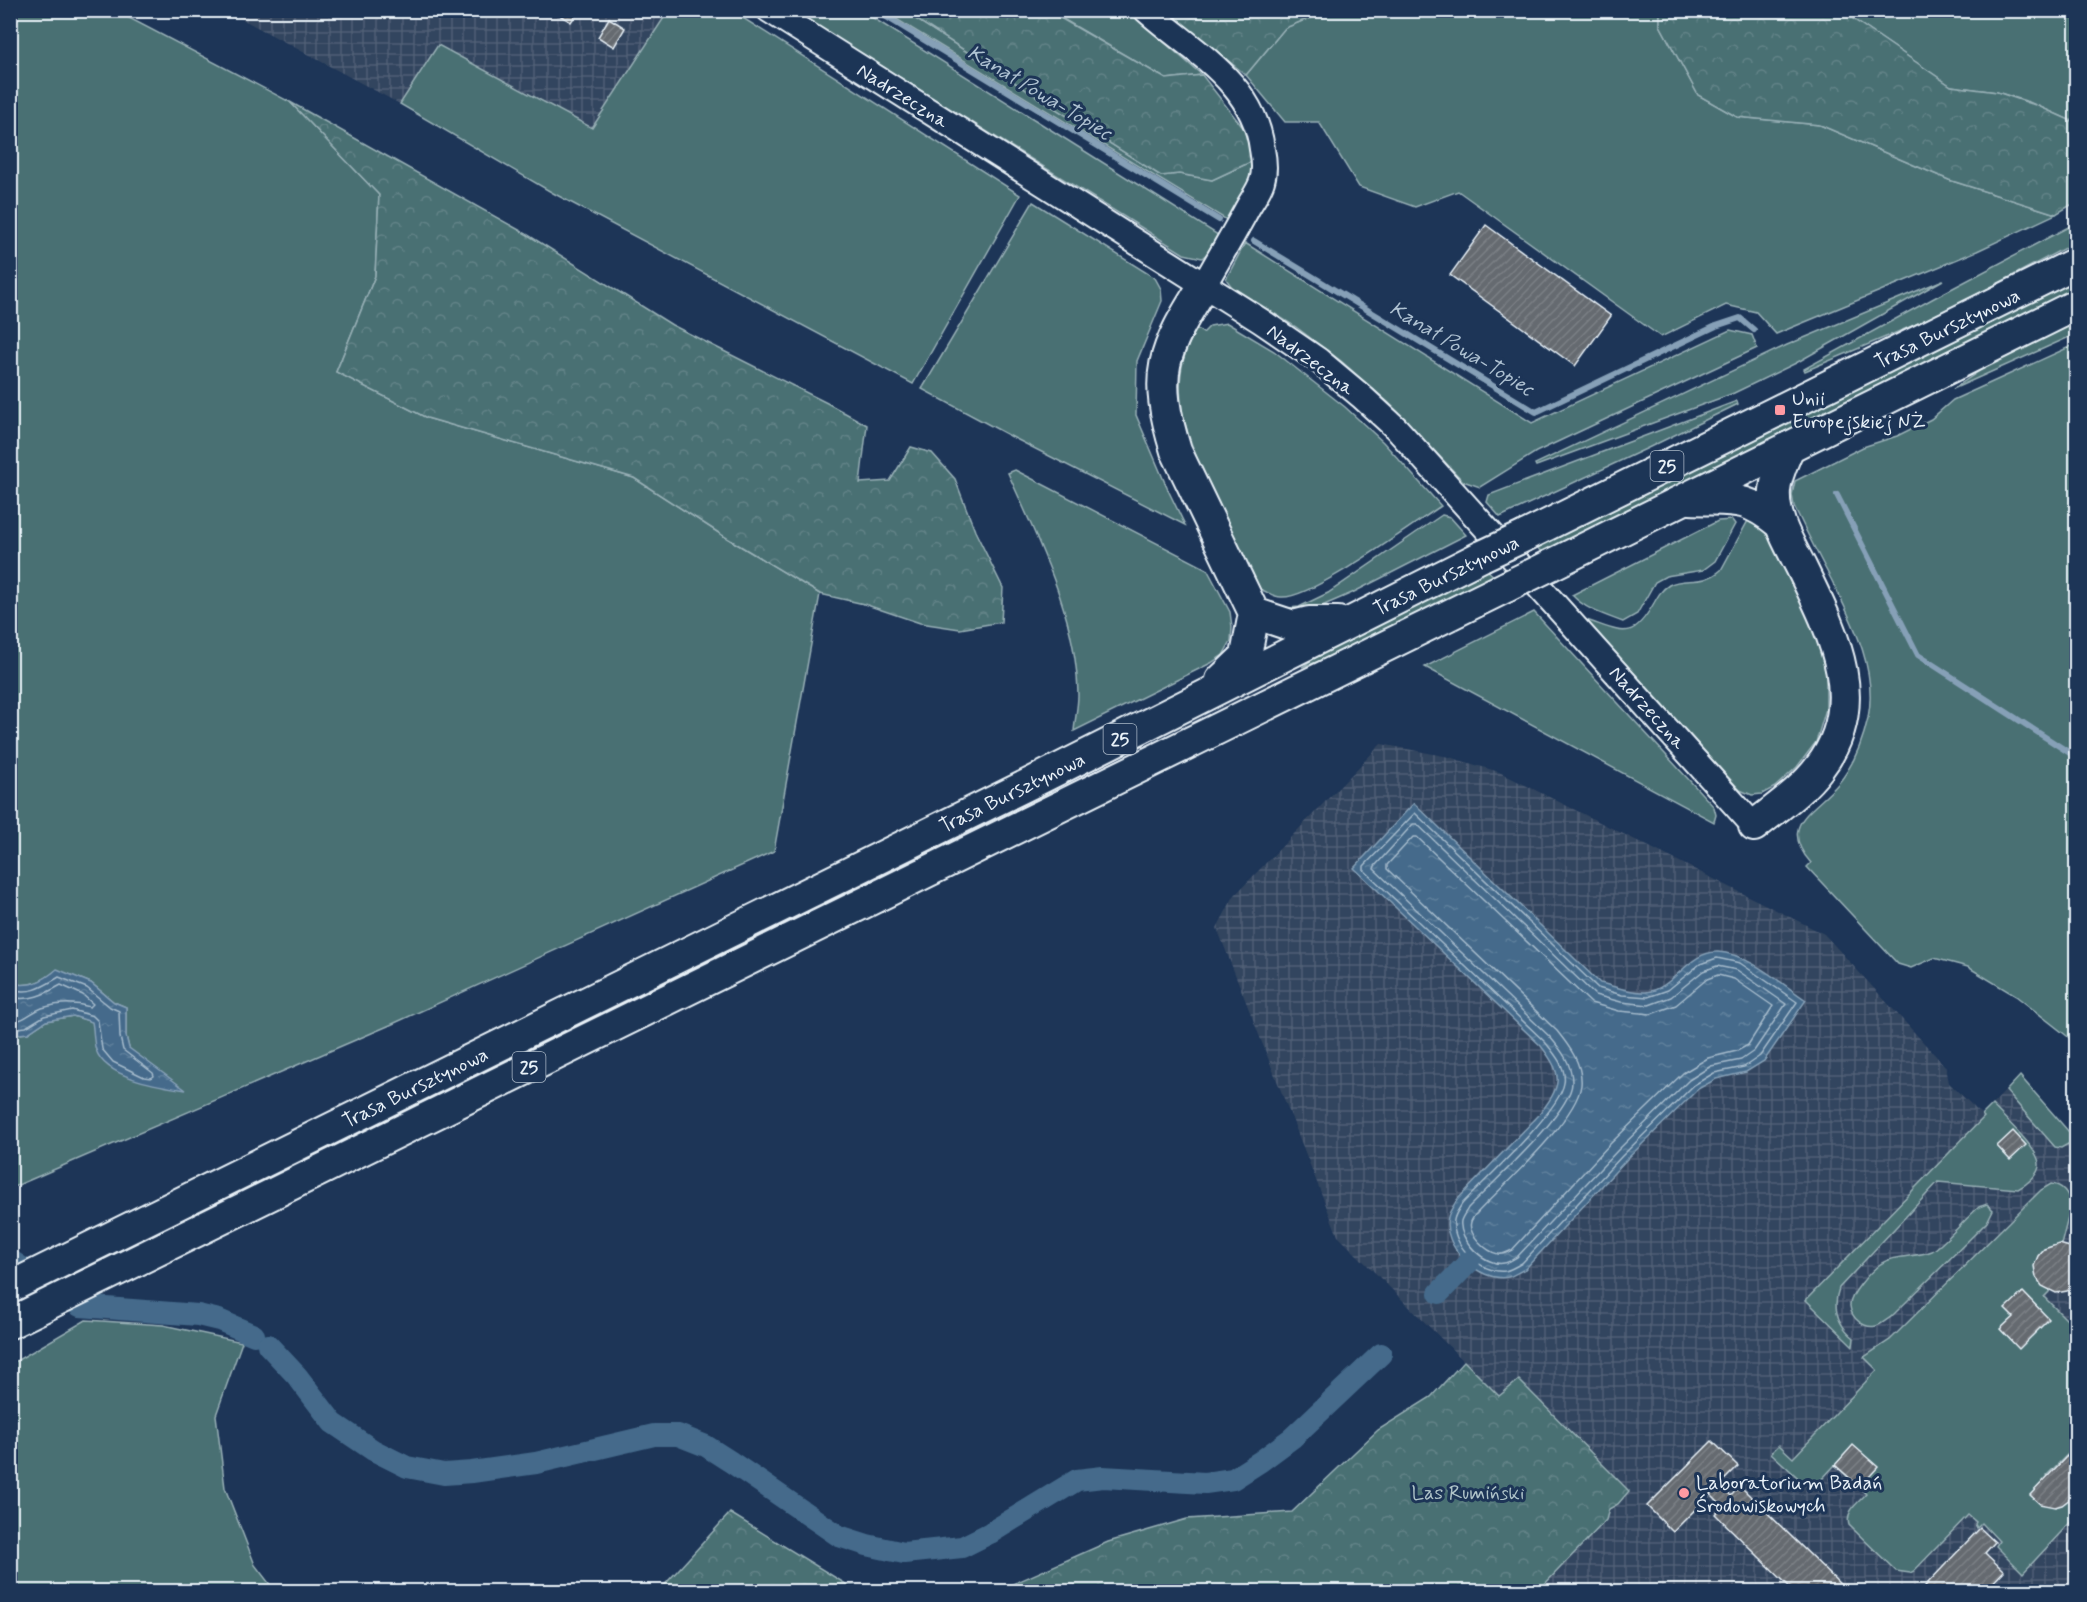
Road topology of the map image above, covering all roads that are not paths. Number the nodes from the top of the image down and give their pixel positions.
1 (769, 10) edge
2 (1146, 10) edge
3 (2076, 263) edge
4 (1204, 285) junction
5 (2076, 305) edge
6 (1789, 447) junction
7 (1685, 499) junction
8 (1779, 523) junction
9 (1254, 613) junction
10 (1351, 622) junction
11 (1206, 695) junction
12 (1754, 826) joint
13 (10, 1287) edge
14 (10, 1323) edge

1 - 4 street, Nadrzeczna
2 - 4 street
3 - 10 main road, Trasa Bursztynowa / 25, bridge
4 - 9 main road
4 - 12 street, Nadrzeczna
5 - 6 main road, Trasa Bursztynowa / 25
6 - 7 main road, Trasa Bursztynowa / 25
6 - 8 main road
7 - 8 main road
7 - 14 main road, Trasa Bursztynowa / 25, bridge
8 - 12 main road
9 - 10 main road
9 - 11 main road
10 - 11 main road, Trasa Bursztynowa / 25
11 - 13 main road, Trasa Bursztynowa / 25

